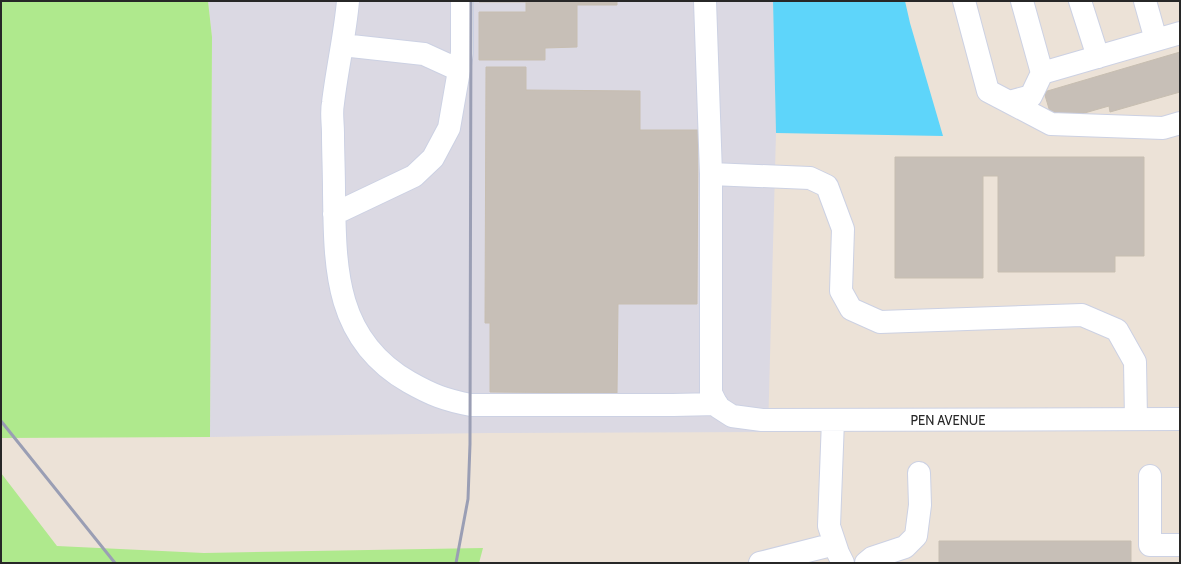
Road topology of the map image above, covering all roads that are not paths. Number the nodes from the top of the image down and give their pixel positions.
1 (348, 1) edge
2 (462, 1) edge
3 (705, 1) edge
4 (964, 1) edge
5 (1022, 1) edge
6 (1080, 1) edge
7 (1145, 1) edge
8 (1180, 33) edge
9 (1156, 40) junction
10 (342, 45) junction
11 (1098, 57) junction
12 (459, 70) junction
13 (1042, 74) junction
14 (1008, 102) junction
15 (1180, 122) edge
16 (711, 174) junction
17 (334, 214) junction
18 (717, 405) junction
19 (1136, 419) junction
20 (1180, 419) edge
21 (833, 420) junction
22 (919, 474) dead end
23 (1150, 476) dead end
24 (1180, 545) edge
25 (839, 553) edge
26 (760, 563) edge
27 (866, 563) edge

1 - 10 street
2 - 12 street
3 - 16 street
4 - 14 street
5 - 13 street
6 - 11 street
7 - 9 street
8 - 9 street
9 - 11 street
10 - 12 street
10 - 17 street
11 - 13 street
12 - 17 street
13 - 14 street
14 - 15 street
16 - 18 street
16 - 19 street
17 - 18 street
18 - 21 street, PEN AVENUE
19 - 20 street, PEN AVENUE
19 - 21 street, PEN AVENUE
21 - 25 street
22 - 27 street
23 - 24 street
25 - 26 street

